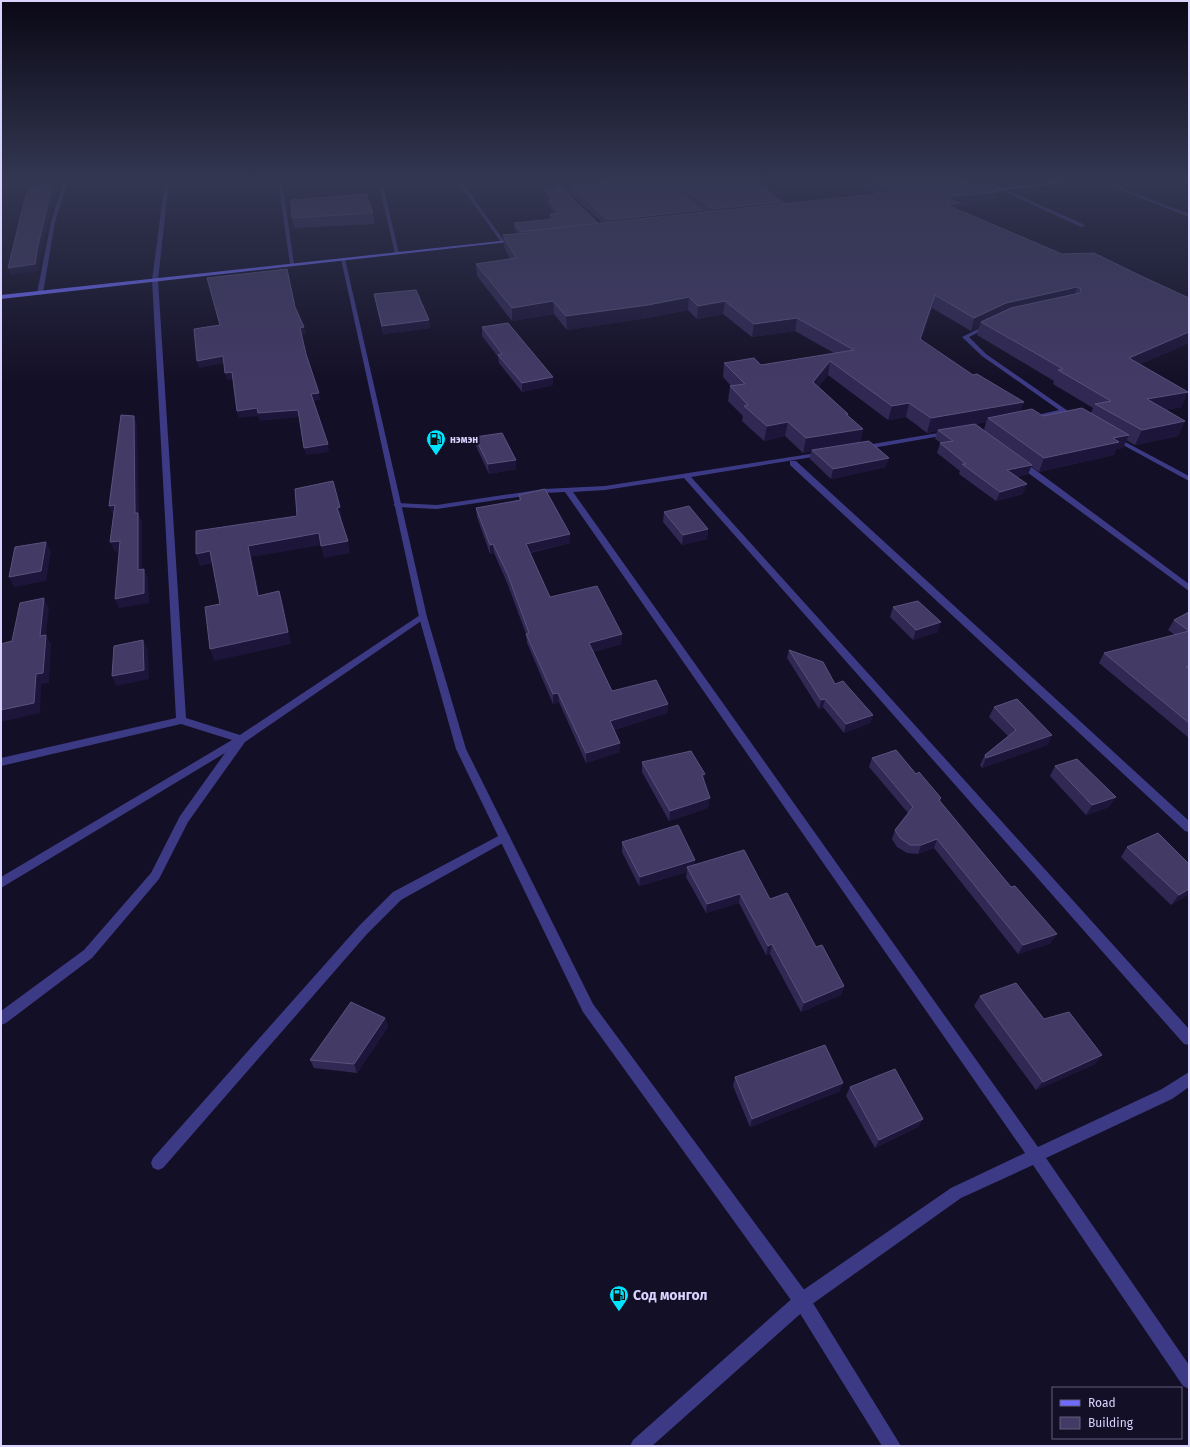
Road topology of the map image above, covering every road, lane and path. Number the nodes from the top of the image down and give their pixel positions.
1 (48, 249) edge
2 (159, 249) edge
3 (290, 249) edge
4 (396, 249) edge
5 (437, 249) edge
6 (397, 253) junction
7 (342, 259) junction
8 (292, 264) junction
9 (155, 280) junction
10 (40, 292) junction
11 (1, 297) edge
12 (999, 321) edge
13 (1019, 420) edge
14 (958, 432) edge
15 (1105, 434) edge
16 (851, 449) edge
17 (828, 453) edge
18 (1012, 457) edge
19 (793, 463) dead end
20 (686, 476) junction
21 (1189, 479) edge
22 (567, 489) junction
23 (397, 505) junction
24 (1189, 588) edge
25 (422, 617) junction
26 (181, 720) junction
27 (241, 739) junction
28 (1, 762) edge
29 (1189, 828) edge
30 (504, 837) junction
31 (1, 882) edge
32 (1, 1019) edge
33 (1189, 1039) edge
34 (1189, 1079) edge
35 (1036, 1156) junction
36 (158, 1163) dead end
37 (802, 1301) junction
38 (1189, 1380) edge
39 (639, 1446) edge
40 (892, 1446) edge

1 - 10 street
2 - 9 street
3 - 8 street
4 - 6 street
5 - 6 main road
6 - 7 main road
7 - 8 main road
7 - 23 street
8 - 9 main road
9 - 10 main road
9 - 26 street
10 - 11 main road
12 - 13 street
14 - 16 street
15 - 21 street
17 - 20 street
18 - 24 street
19 - 29 street
20 - 22 street
20 - 33 street
22 - 23 street
22 - 35 street
23 - 25 street
25 - 27 street
25 - 30 street
26 - 27 street
26 - 28 street
27 - 31 street
27 - 32 street
30 - 36 street
30 - 37 street
34 - 35 street
35 - 37 street
35 - 38 street
37 - 39 street
37 - 40 street

